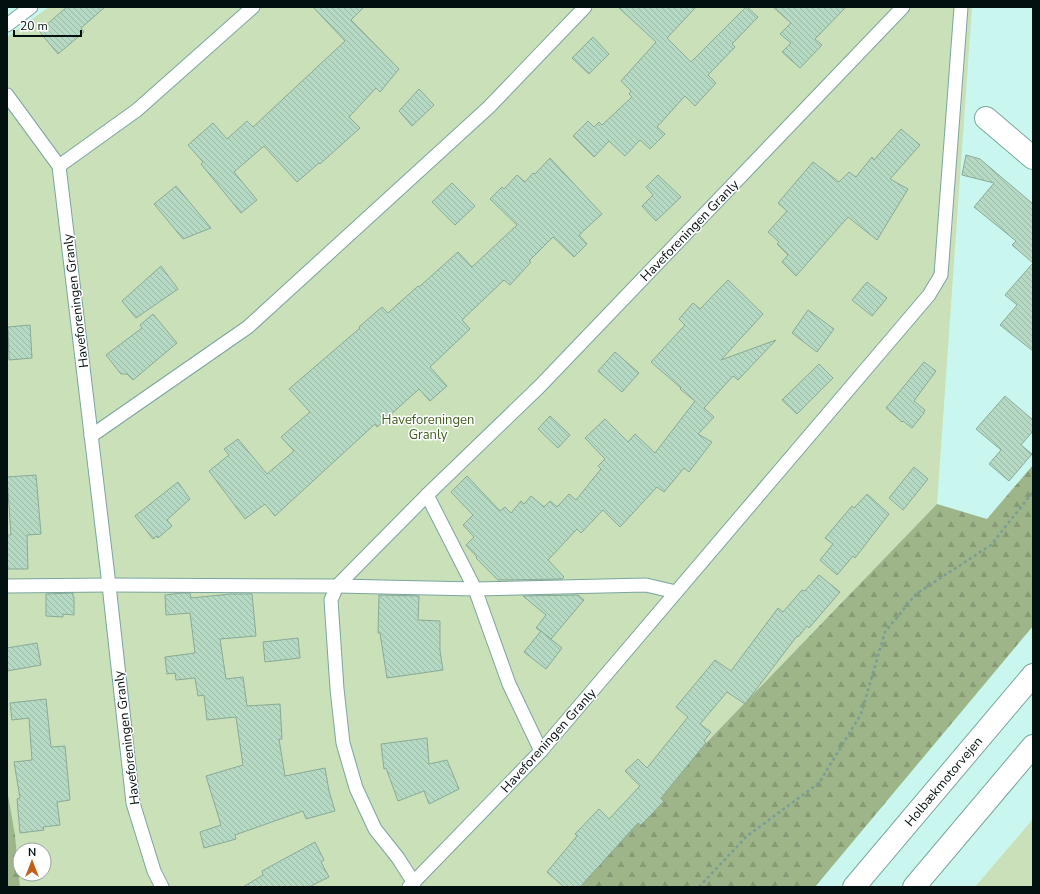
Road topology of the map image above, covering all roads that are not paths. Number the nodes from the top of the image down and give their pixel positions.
1 (31, 7) edge
2 (253, 7) edge
3 (585, 7) edge
4 (903, 7) edge
5 (961, 7) edge
6 (7, 25) edge
7 (7, 94) edge
8 (986, 118) dead end
9 (1033, 158) edge
10 (59, 166) junction
11 (91, 436) junction
12 (427, 495) junction
13 (109, 585) junction
14 (7, 586) edge
15 (337, 586) junction
16 (475, 589) junction
17 (676, 592) junction
18 (1033, 675) edge
19 (1033, 746) edge
20 (541, 751) junction
21 (412, 885) edge
22 (162, 887) edge
23 (854, 887) edge
24 (914, 887) edge

1 - 6 lane
2 - 10 lane
3 - 11 lane
4 - 12 lane, Haveforeningen Granly
5 - 17 lane, Haveforeningen Granly
7 - 10 lane, Haveforeningen Granly
8 - 9 main road
10 - 11 lane, Haveforeningen Granly
11 - 13 lane, Haveforeningen Granly
12 - 15 lane, Haveforeningen Granly
12 - 16 lane
13 - 14 lane
13 - 15 lane
13 - 22 lane, Haveforeningen Granly
15 - 16 lane
15 - 21 lane, Haveforeningen Granly
16 - 17 lane
16 - 20 lane
17 - 20 lane, Haveforeningen Granly
18 - 23 main road, Holbækmotorvejen
19 - 24 main road
20 - 21 lane, Haveforeningen Granly

